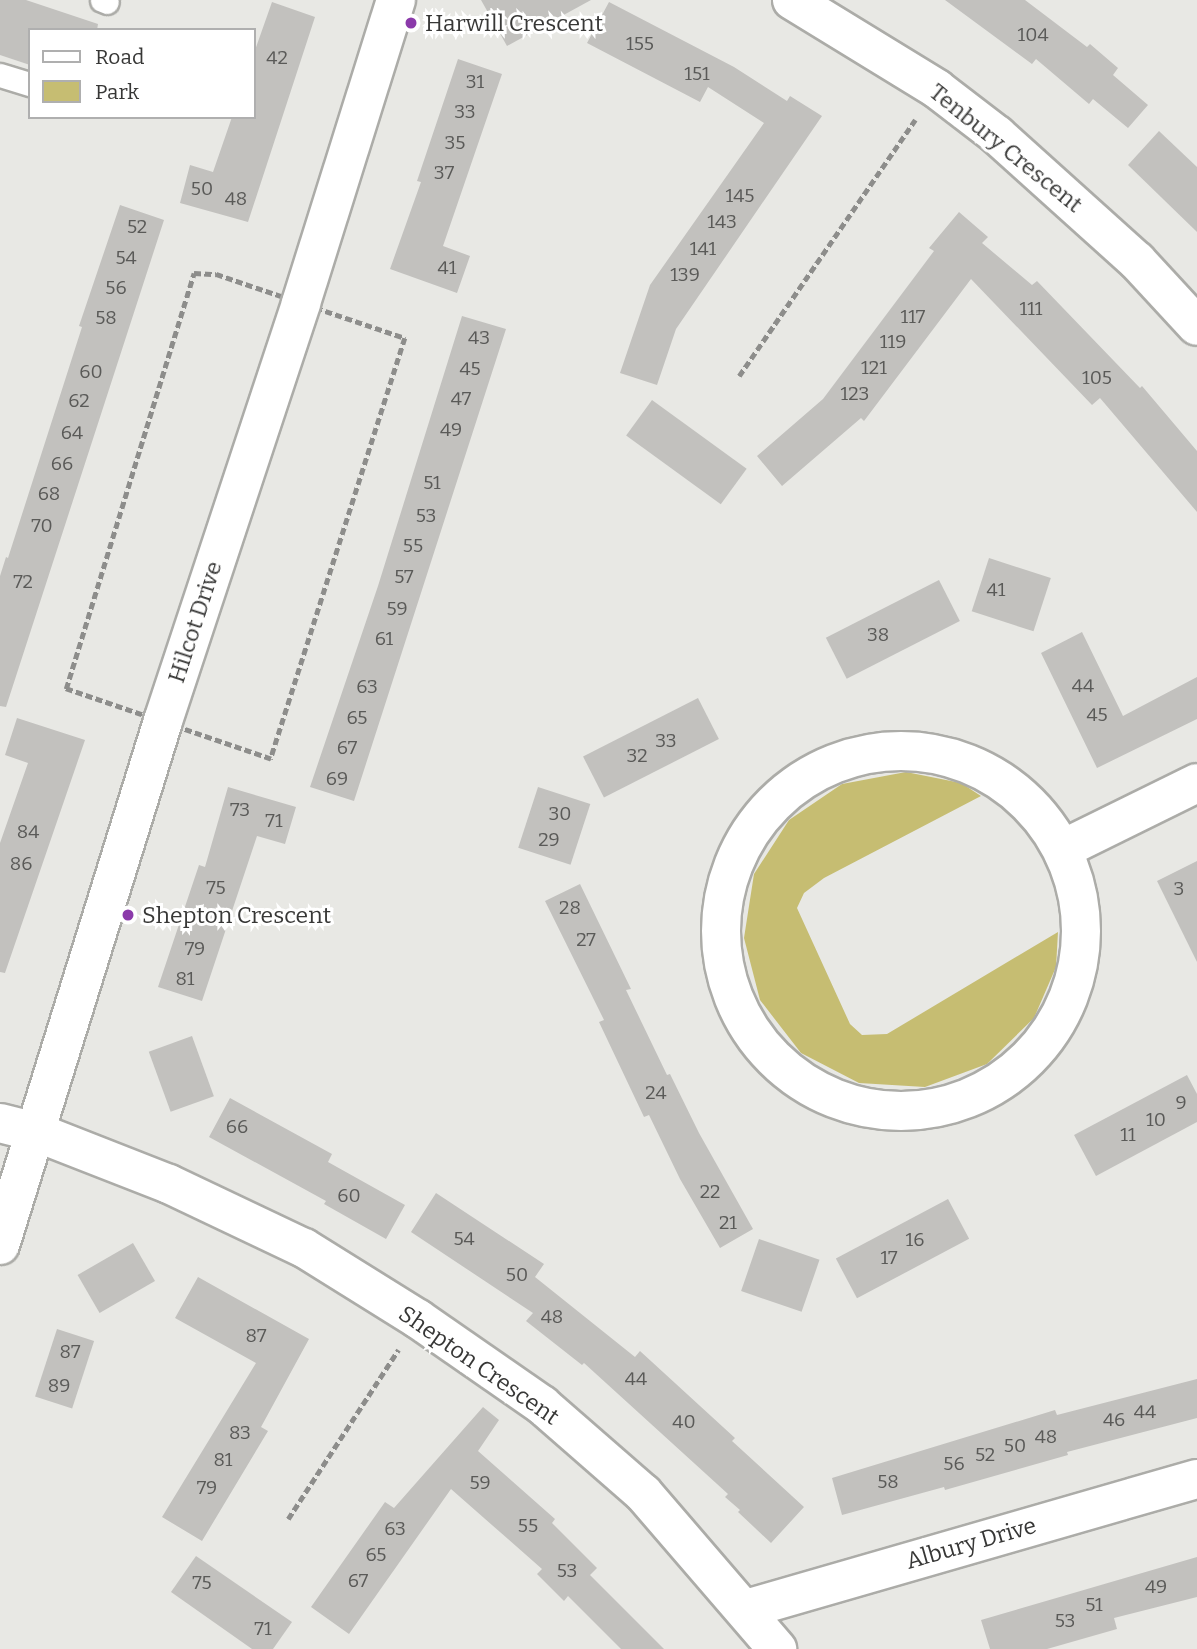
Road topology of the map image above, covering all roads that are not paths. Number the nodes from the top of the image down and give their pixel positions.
1 (396, 0) edge
2 (792, 0) edge
3 (0, 75) edge
4 (28, 83) edge
5 (1197, 326) edge
6 (1197, 783) edge
7 (1063, 849) junction
8 (0, 1123) edge
9 (36, 1132) junction
10 (0, 1245) edge
11 (1197, 1479) edge
12 (746, 1609) junction
13 (777, 1649) edge

1 - 9 street, Hilcot Drive
2 - 5 street, Tenbury Crescent
3 - 4 lane
6 - 7 street
7 - 7 street
8 - 9 street, Shepton Crescent
9 - 10 street, Hilcot Drive
9 - 12 street, Shepton Crescent
11 - 12 street, Albury Drive
12 - 13 street, Shepton Crescent

